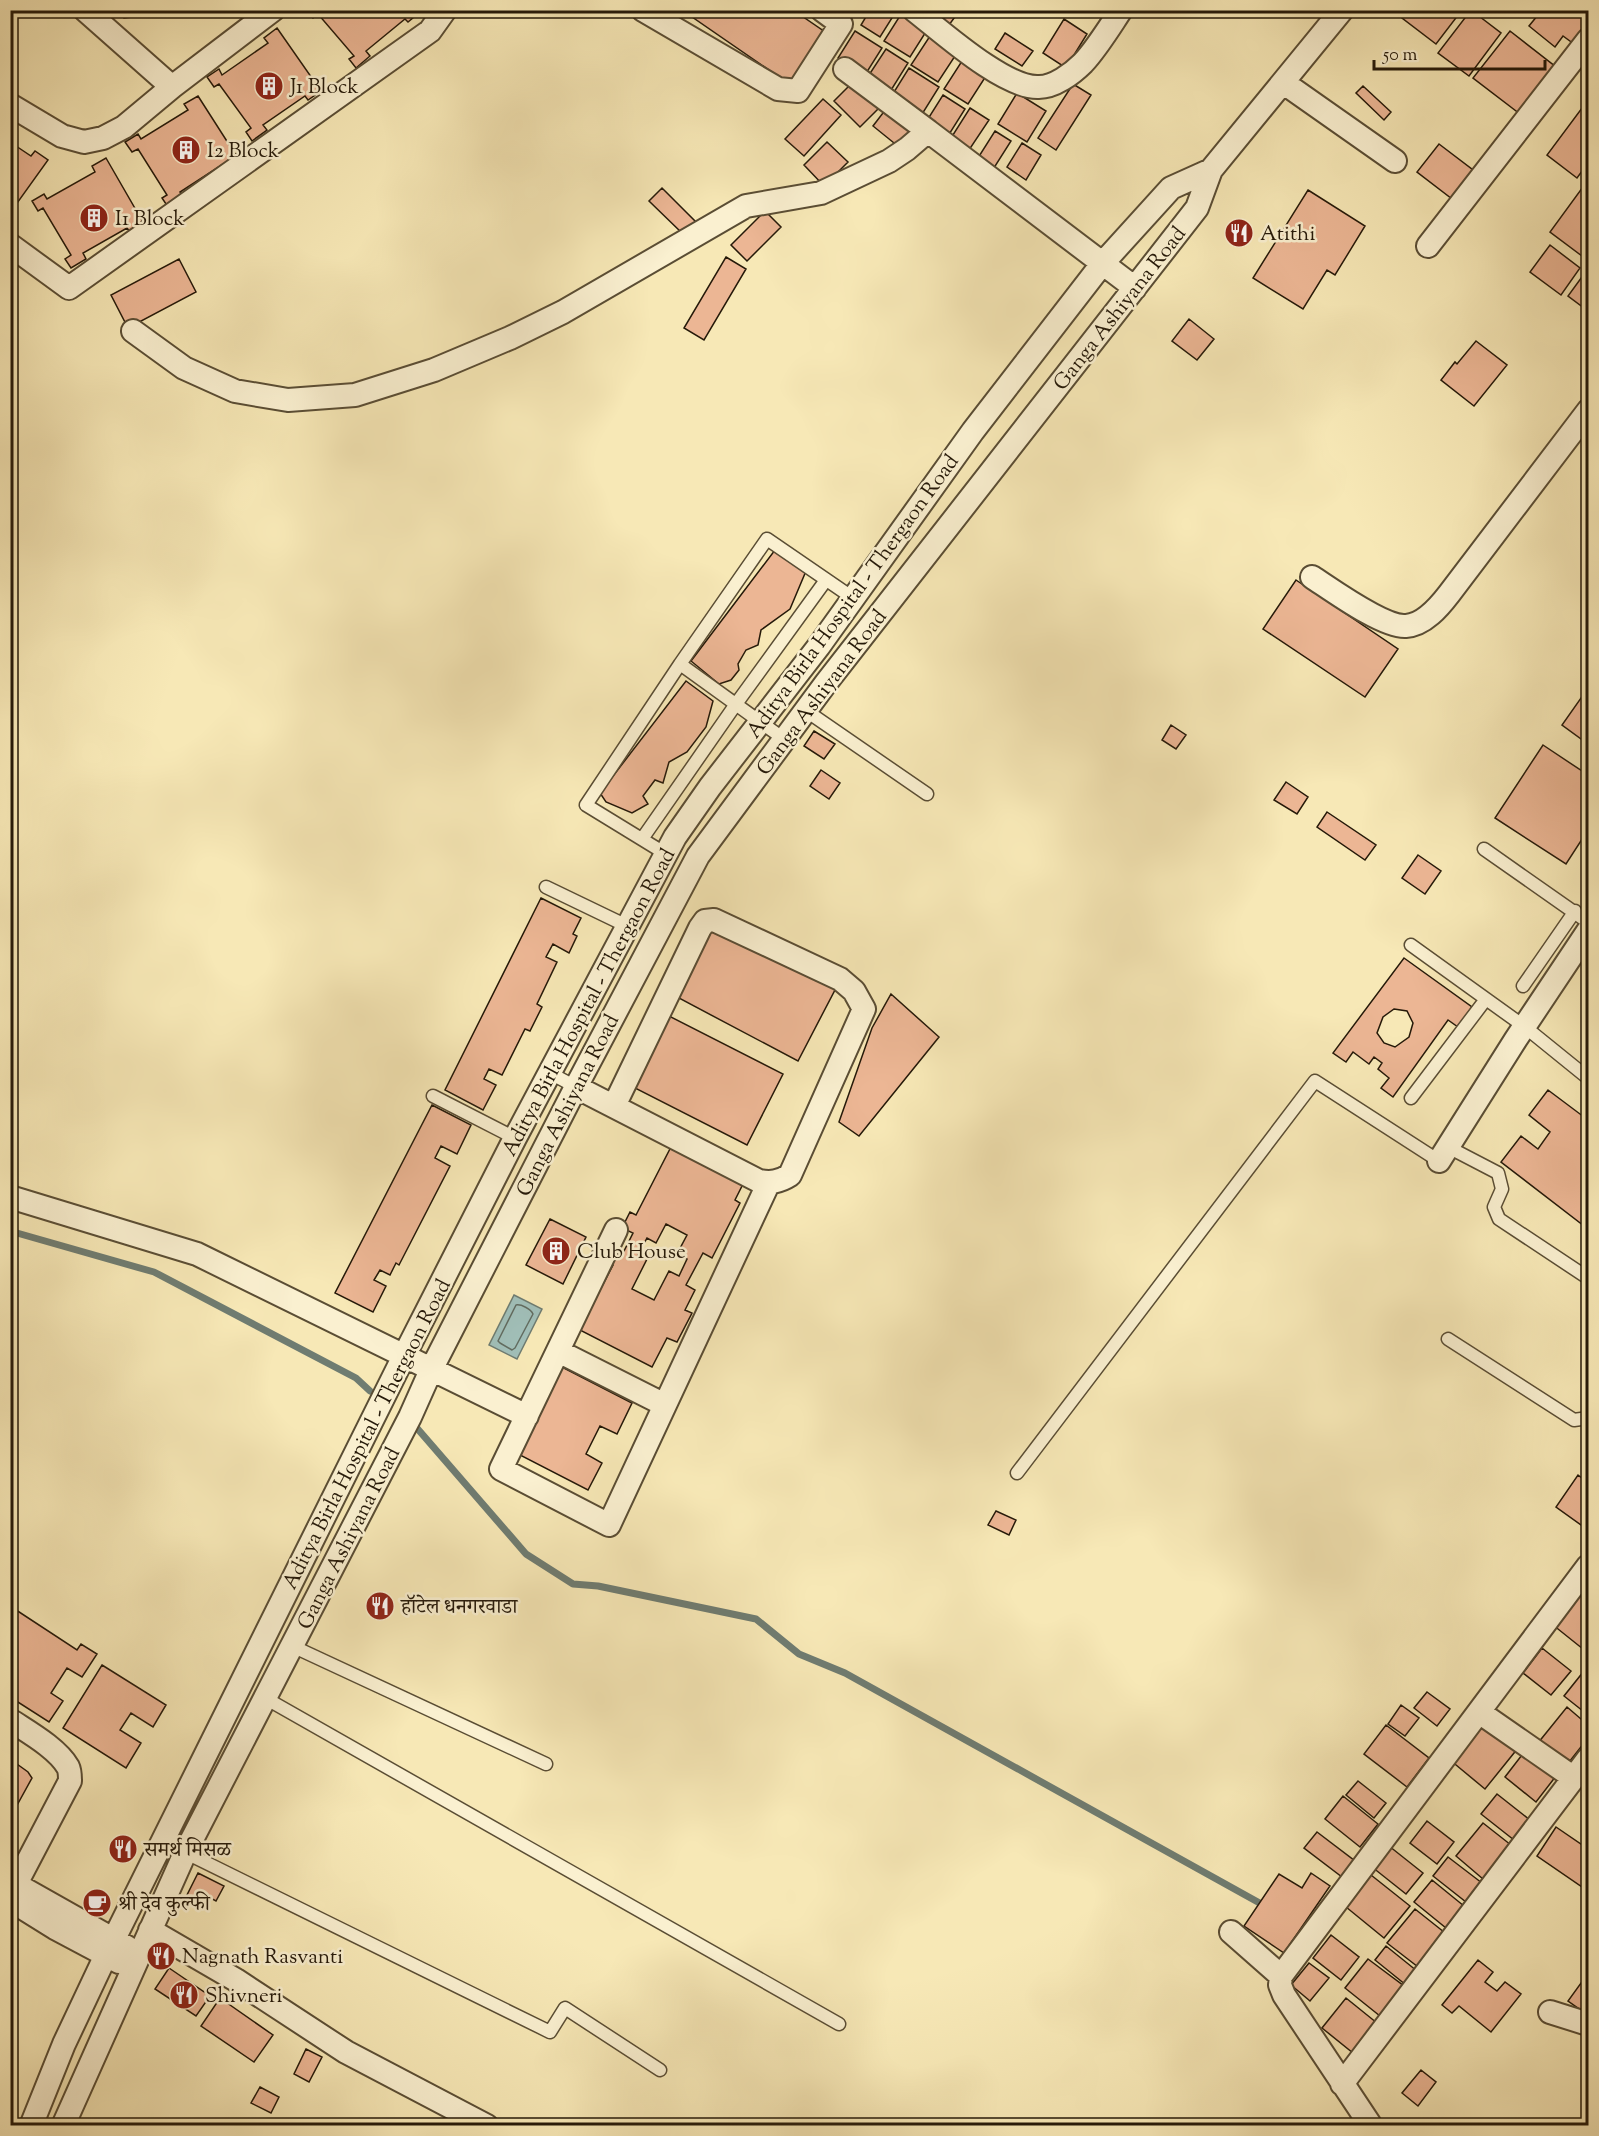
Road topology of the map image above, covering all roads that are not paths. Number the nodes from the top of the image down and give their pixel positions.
1 (85, 10) edge
2 (273, 10) edge
3 (445, 10) edge
4 (643, 10) edge
5 (822, 10) edge
6 (914, 10) edge
7 (1121, 10) edge
8 (1342, 10) edge
9 (1588, 40) edge
10 (845, 69) dead end
11 (1284, 83) junction
12 (172, 87) junction
13 (10, 105) edge
14 (928, 131) junction
15 (1395, 161) dead end
16 (1211, 170) junction
17 (10, 245) edge
18 (1428, 246) dead end
19 (1102, 264) junction
20 (1135, 288) junction
21 (133, 331) dead end
22 (1588, 411) edge
23 (1312, 577) dead end
24 (826, 580) junction
25 (853, 598) junction
26 (680, 664) junction
27 (736, 704) junction
28 (805, 710) junction
29 (761, 721) junction
30 (784, 739) junction
31 (927, 794) dead end
32 (642, 839) junction
33 (1484, 849) dead end
34 (666, 854) junction
35 (546, 887) dead end
36 (1575, 911) junction
37 (1588, 922) edge
38 (627, 926) junction
39 (1588, 931) edge
40 (1411, 945) dead end
41 (1523, 986) dead end
42 (1486, 999) junction
43 (1525, 1027) junction
44 (550, 1073) junction
45 (1588, 1078) edge
46 (576, 1087) junction
47 (433, 1096) dead end
48 (1411, 1098) dead end
49 (614, 1106) junction
50 (515, 1138) junction
51 (1444, 1154) junction
52 (769, 1182) junction
53 (10, 1197) edge
54 (616, 1230) dead end
55 (1588, 1278) edge
56 (1448, 1339) dead end
57 (558, 1351) junction
58 (404, 1356) junction
59 (431, 1370) junction
60 (665, 1405) junction
61 (527, 1416) junction
62 (1588, 1418) edge
63 (1017, 1473) dead end
64 (1588, 1566) edge
65 (292, 1646) junction
66 (265, 1698) junction
67 (1479, 1712) junction
68 (10, 1720) edge
69 (1588, 1759) edge
70 (546, 1764) dead end
71 (1574, 1778) junction
72 (162, 1841) junction
73 (184, 1853) junction
74 (12, 1888) edge
75 (150, 1930) junction
76 (1230, 1932) dead end
77 (110, 1948) junction
78 (136, 1961) junction
79 (1281, 1976) junction
80 (1550, 2012) dead end
81 (839, 2024) dead end
82 (1588, 2024) edge
83 (660, 2070) dead end
84 (1342, 2084) junction
85 (32, 2126) edge
86 (63, 2126) edge
87 (487, 2126) edge
88 (1371, 2126) edge

1 - 12 street
2 - 12 street
3 - 17 street
4 - 5 street
6 - 7 street
8 - 11 street, Aditya Birla Hospital - Thergaon Road
9 - 18 street
10 - 14 street
11 - 15 street
11 - 16 street, Aditya Birla Hospital - Thergaon Road
12 - 13 street
14 - 19 street
14 - 21 street
16 - 19 street, Aditya Birla Hospital - Thergaon Road
16 - 20 street, Ganga Ashiyana Road
19 - 20 street
19 - 25 street, Aditya Birla Hospital - Thergaon Road
20 - 28 street, Ganga Ashiyana Road
22 - 23 street
24 - 25 lane
24 - 26 lane
24 - 27 lane
25 - 29 street, Aditya Birla Hospital - Thergaon Road
26 - 27 lane
26 - 32 lane
27 - 29 lane
27 - 32 lane
28 - 30 street, Ganga Ashiyana Road
28 - 31 lane
29 - 30 lane
29 - 34 street, Aditya Birla Hospital - Thergaon Road
30 - 46 street, Ganga Ashiyana Road
32 - 34 lane
33 - 36 lane
34 - 38 street, Aditya Birla Hospital - Thergaon Road
35 - 38 lane
36 - 37 lane
36 - 41 lane
38 - 44 street, Aditya Birla Hospital - Thergaon Road
39 - 43 street
40 - 42 lane
42 - 43 lane
42 - 48 lane
43 - 45 lane
43 - 51 street
44 - 46 lane
44 - 50 street, Aditya Birla Hospital - Thergaon Road
46 - 49 street
46 - 59 street, Ganga Ashiyana Road
47 - 50 lane
49 - 52 street
49 - 52 street
50 - 58 street, Aditya Birla Hospital - Thergaon Road
51 - 55 lane
51 - 63 lane
52 - 60 street
53 - 58 street
54 - 57 street
56 - 62 lane
57 - 60 street
57 - 61 street
58 - 59 street
58 - 72 street, Aditya Birla Hospital - Thergaon Road
59 - 61 street
59 - 65 street, Ganga Ashiyana Road
60 - 61 street
64 - 67 street
65 - 66 street, Ganga Ashiyana Road
65 - 70 lane
66 - 73 street, Ganga Ashiyana Road
66 - 81 lane
67 - 71 street
67 - 79 street
68 - 74 street
69 - 71 street
71 - 84 street
72 - 73 lane
72 - 77 street, Aditya Birla Hospital - Thergaon Road
73 - 75 street, Ganga Ashiyana Road
73 - 83 lane
74 - 77 street
75 - 78 street, Ganga Ashiyana Road
75 - 87 street
76 - 79 street
77 - 78 street
77 - 85 street, Aditya Birla Hospital - Thergaon Road
78 - 86 street, Ganga Ashiyana Road
79 - 84 street
80 - 82 street
84 - 88 street

